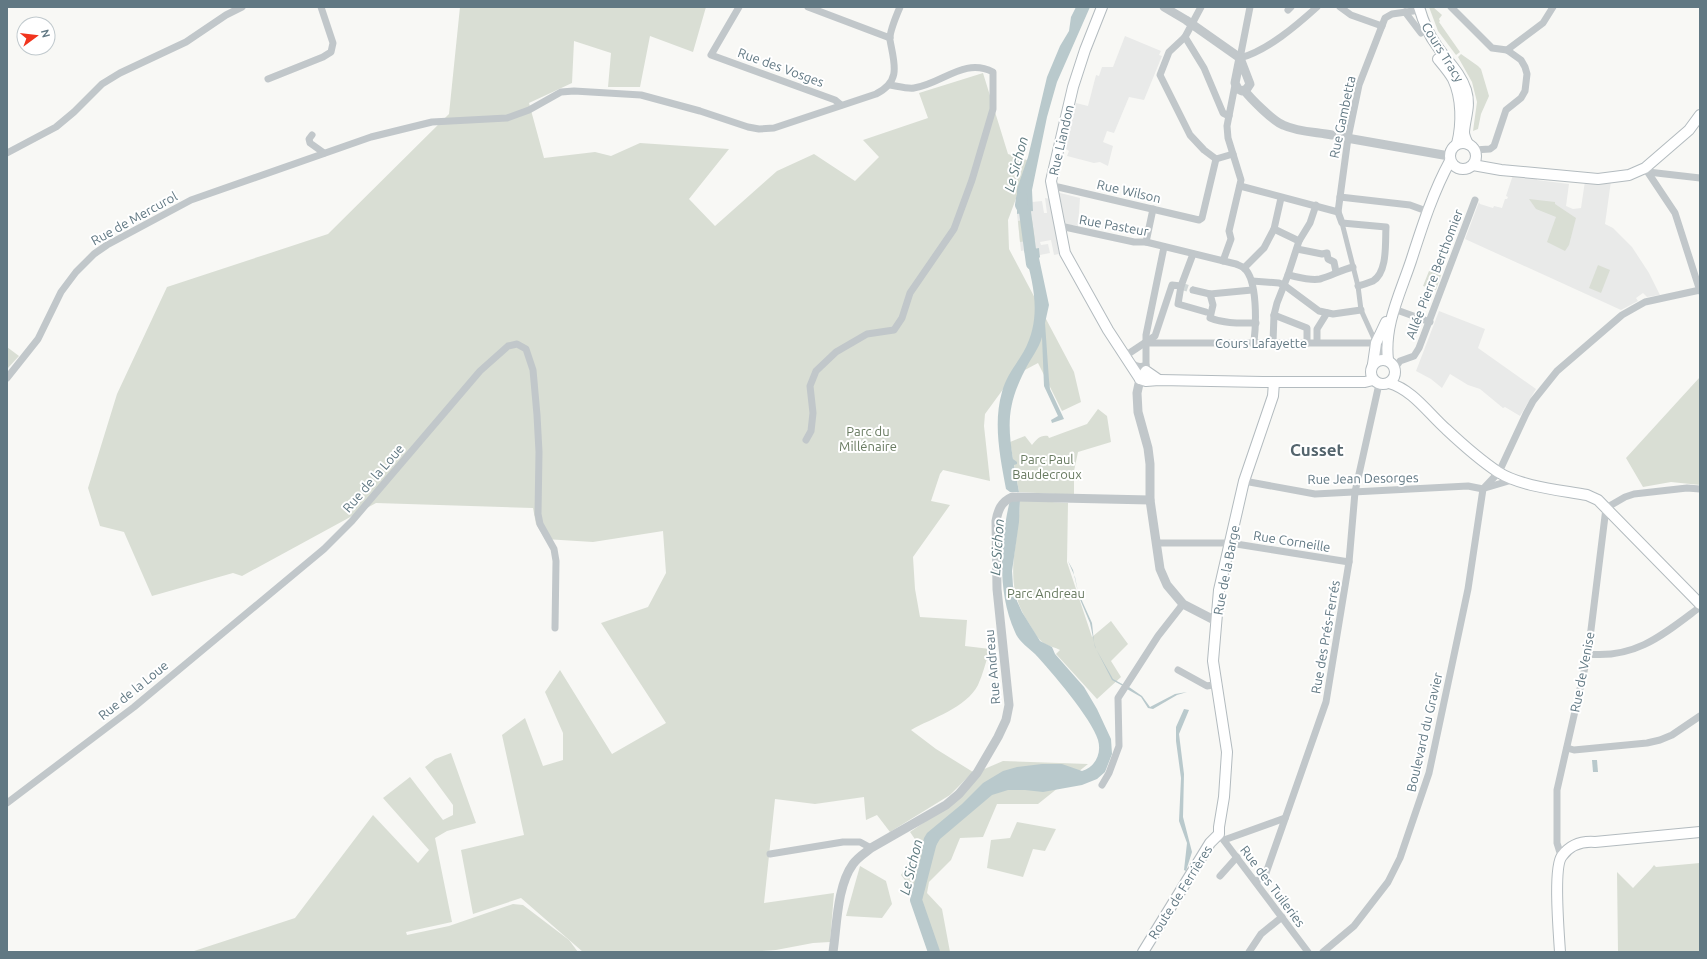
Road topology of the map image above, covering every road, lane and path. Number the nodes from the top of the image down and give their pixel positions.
1 (242, 7) edge
2 (321, 7) edge
3 (739, 7) edge
4 (808, 7) edge
5 (900, 7) edge
6 (1102, 7) edge
7 (1165, 7) edge
8 (1201, 7) edge
9 (1250, 7) edge
10 (1316, 7) edge
11 (1340, 7) edge
12 (1451, 7) edge
13 (1553, 7) edge
14 (1414, 10) edge
15 (1192, 25) junction
16 (1382, 26) junction
17 (1185, 37) junction
18 (890, 38) junction
19 (1507, 50) junction
20 (1240, 58) junction
21 (268, 79) dead end
22 (890, 85) junction
23 (1243, 85) junction
24 (842, 105) junction
25 (1700, 115) edge
26 (1229, 116) junction
27 (312, 135) dead end
28 (1340, 137) junction
29 (1457, 144) junction
30 (1471, 147) junction
31 (7, 153) edge
32 (324, 153) junction
33 (1233, 154) junction
34 (1450, 158) junction
35 (1216, 159) junction
36 (1473, 165) junction
37 (1461, 170) junction
38 (1647, 170) junction
39 (1700, 178) edge
40 (1440, 180) junction
41 (1240, 186) junction
42 (1053, 188) junction
43 (1340, 197) junction
44 (1281, 198) junction
45 (1475, 200) dead end
46 (1316, 205) junction
47 (1153, 209) junction
48 (1338, 212) junction
49 (1429, 212) junction
50 (1342, 223) junction
51 (1060, 226) junction
52 (1274, 229) junction
53 (1299, 240) junction
54 (1146, 242) junction
55 (1164, 247) junction
56 (1296, 248) junction
57 (1193, 254) junction
58 (1224, 261) junction
59 (1353, 267) junction
60 (1244, 268) junction
61 (1336, 272) junction
62 (1288, 275) junction
63 (1252, 281) junction
64 (1284, 285) junction
65 (1181, 286) junction
66 (1358, 286) junction
67 (1193, 290) tunnel mouth
68 (1252, 290) junction
69 (1700, 291) edge
70 (1210, 294) junction
71 (1394, 309) junction
72 (1361, 310) junction
73 (1206, 312) dead end
74 (1327, 313) junction
75 (1274, 315) junction
76 (1430, 322) junction
77 (1256, 323) junction
78 (1254, 342) junction
79 (1273, 342) junction
80 (1307, 342) junction
81 (1317, 342) junction
82 (1146, 343) junction
83 (1376, 343) junction
84 (1125, 356) junction
85 (1387, 360) junction
86 (1395, 370) junction
87 (1144, 372) junction
88 (1374, 374) junction
89 (7, 378) edge
90 (1274, 382) junction
91 (1389, 383) junction
92 (1431, 414) junction
93 (806, 440) dead end
94 (1499, 472) junction
95 (1512, 480) junction
96 (1244, 481) junction
97 (1483, 489) junction
98 (1700, 489) edge
99 (1355, 492) junction
100 (1150, 500) junction
101 (1606, 508) junction
102 (1156, 543) junction
103 (1230, 543) junction
104 (1350, 562) junction
105 (1183, 604) junction
106 (1700, 604) edge
107 (1700, 607) edge
108 (1216, 621) junction
109 (555, 628) dead end
110 (1588, 654) junction
111 (1178, 670) dead end
112 (1218, 684) junction
113 (1700, 716) edge
114 (1567, 748) junction
115 (1102, 785) dead end
116 (7, 803) edge
117 (1285, 818) junction
118 (1700, 832) edge
119 (1557, 835) junction
120 (1222, 837) junction
121 (872, 848) junction
122 (1574, 849) junction
123 (770, 854) dead end
124 (1561, 856) junction
125 (1237, 857) junction
126 (1220, 876) dead end
127 (1256, 882) junction
128 (1558, 886) junction
129 (1282, 917) junction
130 (833, 952) edge
131 (1143, 952) edge
132 (1249, 952) edge
133 (1308, 952) edge
134 (1323, 952) edge
135 (1560, 952) edge

1 - 31 street
2 - 21 street
3 - 24 street, Rue des Vosges
4 - 18 street
5 - 18 street
6 - 42 main road, Rue Liandon
7 - 15 street
8 - 15 street
9 - 20 street
10 - 20 street
11 - 16 street
12 - 19 street
13 - 19 street
14 - 16 street, Rue Gambetta
14 - 29 main road, Cours Tracy
14 - 30 main road, Cours Tracy
15 - 17 street
15 - 20 street
16 - 28 street, Rue Gambetta
17 - 26 street
17 - 35 street
18 - 22 street
19 - 30 street
20 - 23 street
20 - 23 street
22 - 24 street, Rue de Mercurol
22 - 93 street
23 - 26 street
23 - 28 street
24 - 32 street, Rue de Mercurol
25 - 38 main road
26 - 33 street
27 - 32 street
28 - 34 street
28 - 43 street, Rue Gambetta
29 - 30 main road
29 - 34 main road
30 - 36 main road
32 - 89 street, Rue de Mercurol
33 - 35 street
33 - 41 street
34 - 37 main road
34 - 40 main road
35 - 47 street, Rue Wilson
36 - 37 main road
36 - 38 main road
37 - 40 main road
38 - 39 street
38 - 69 street
40 - 49 main road
41 - 44 street
41 - 58 street
42 - 47 street, Rue Wilson
42 - 51 main road, Rue Liandon
43 - 48 street, Rue Gambetta
43 - 49 street
44 - 46 street
44 - 52 street
45 - 76 street, Allée Pierre Berthomier
46 - 48 street
46 - 53 street
47 - 54 street
48 - 50 street
49 - 71 main road
50 - 59 street
50 - 66 street
51 - 54 street, Rue Pasteur
51 - 84 main road, Rue Liandon
52 - 53 street
52 - 60 street
53 - 56 street
54 - 55 street, Rue Pasteur
55 - 57 street, Rue Pasteur
55 - 82 street
56 - 61 street
56 - 62 street
57 - 58 street, Rue Pasteur
57 - 65 street
58 - 60 street, Rue Pasteur
59 - 61 street
59 - 66 street
60 - 63 street
61 - 62 street
62 - 64 street
63 - 64 street
63 - 68 street
64 - 74 street
64 - 75 street
65 - 73 street
65 - 82 street
66 - 72 street
67 - 70 street
68 - 70 street
68 - 77 street
69 - 94 street
70 - 77 street
71 - 76 street
71 - 83 main road
71 - 85 main road
72 - 74 street
72 - 83 street
74 - 81 street
75 - 79 street
75 - 80 street
76 - 86 street, Allée Pierre Berthomier
77 - 78 street
78 - 79 street, Cours Lafayette
78 - 82 street, Cours Lafayette
79 - 80 street, Cours Lafayette
80 - 81 street, Cours Lafayette
81 - 83 street, Cours Lafayette
82 - 84 street
82 - 87 street
83 - 85 street
83 - 88 main road
84 - 87 main road, Rue Liandon
85 - 86 main road
85 - 88 main road
86 - 91 main road
86 - 92 main road
87 - 90 main road
87 - 100 street
88 - 90 main road
88 - 91 main road
88 - 99 street, Rue des Prés-Ferrés
90 - 96 main road, Rue de la Barge
91 - 92 main road
92 - 94 main road
94 - 95 main road
94 - 97 street
95 - 97 street
95 - 101 main road
96 - 99 street, Rue Jean Desorges
96 - 103 main road, Rue de la Barge
97 - 99 street, Rue Jean Desorges
97 - 134 street, Boulevard du Gravier
98 - 101 street
99 - 104 street, Rue des Prés-Ferrés
100 - 102 street
100 - 121 street, Rue Andreau
101 - 106 main road
101 - 110 street, Rue de Venise
102 - 103 street, Rue Corneille
102 - 105 street
103 - 104 street, Rue Corneille
103 - 108 main road, Rue de la Barge
104 - 117 street, Rue des Prés-Ferrés
105 - 108 street
105 - 115 street
107 - 110 street
108 - 112 main road, Rue de la Barge
109 - 116 street, Rue de la Loue
110 - 114 street, Rue de Venise
111 - 112 street
112 - 120 main road, Rue de la Barge
113 - 114 street
114 - 119 street, Rue de Venise
117 - 120 street
117 - 127 street, Rue des Prés-Ferrés
118 - 122 main road
119 - 122 street
119 - 124 street, Rue de Venise
120 - 125 street, Rue des Tuileries
120 - 131 main road, Route de Ferrières
121 - 123 street
121 - 130 street, Rue Andreau
122 - 124 main road
122 - 128 main road
124 - 128 main road, Rue de Venise
125 - 126 street
125 - 127 street, Rue des Tuileries
127 - 129 street, Rue des Tuileries
128 - 135 main road, Rue de Venise
129 - 132 street
129 - 133 street, Rue des Tuileries

